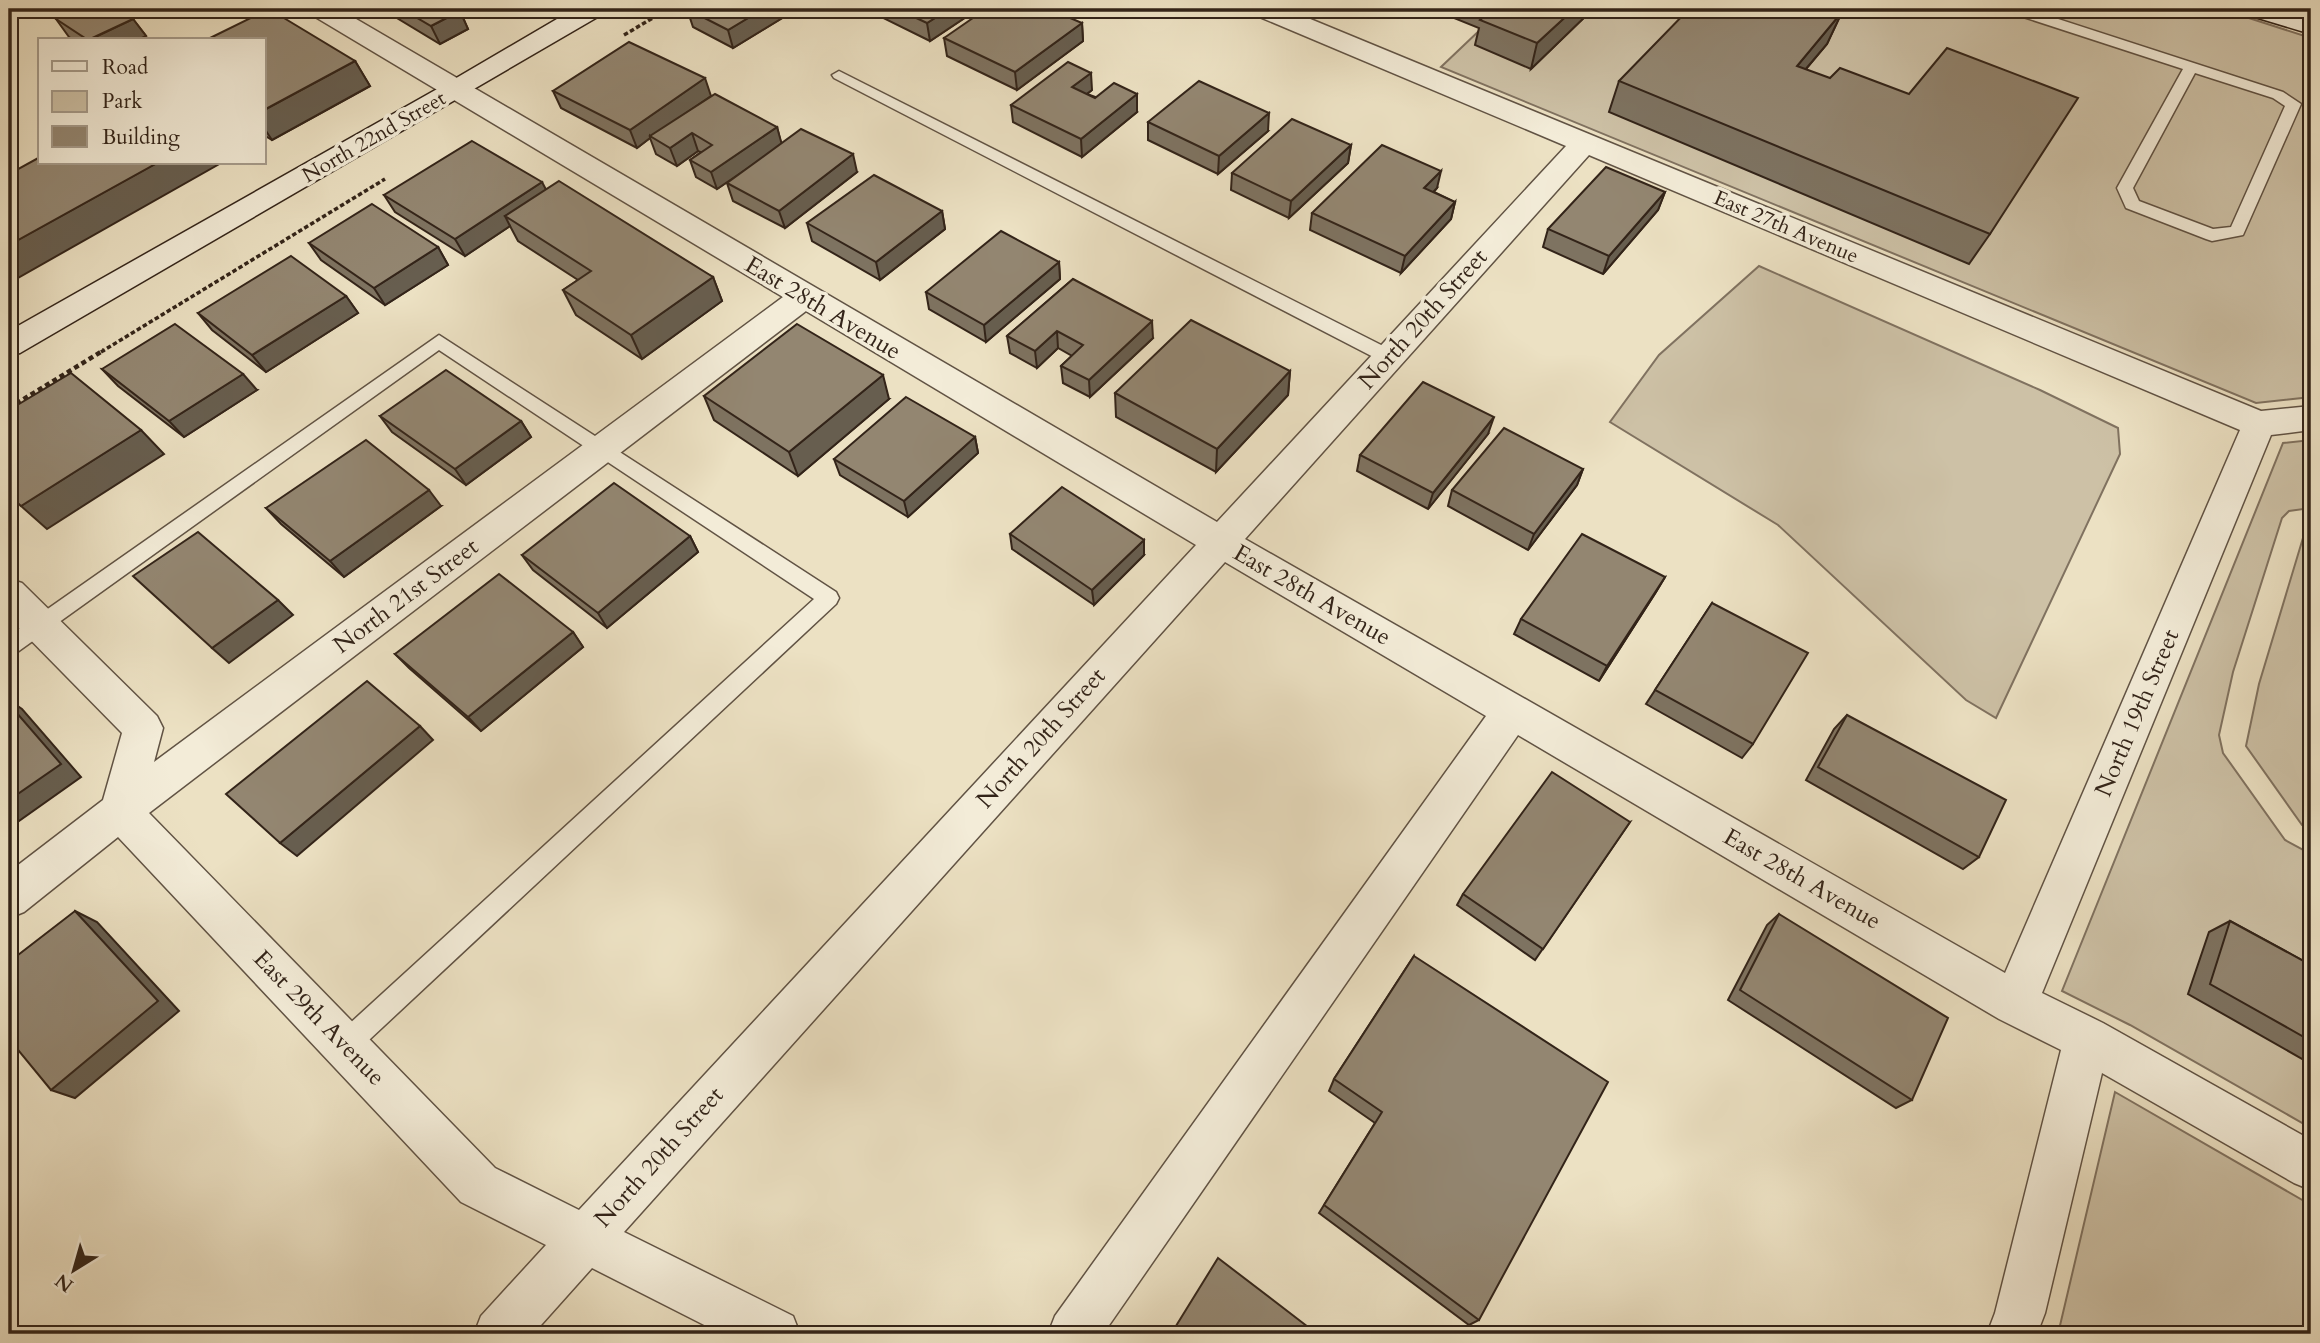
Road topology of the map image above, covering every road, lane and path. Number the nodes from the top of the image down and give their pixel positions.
1 (321, 9) edge
2 (592, 9) edge
3 (1264, 9) edge
4 (2012, 9) edge
5 (2257, 9) edge
6 (2311, 26) edge
7 (2191, 67) junction
8 (839, 75) dead end
9 (456, 90) junction
10 (1584, 143) junction
11 (393, 174) dead end
12 (804, 297) junction
13 (9, 345) edge
14 (1389, 357) junction
15 (9, 408) edge
16 (2311, 418) edge
17 (2259, 424) junction
18 (603, 449) junction
19 (1219, 541) junction
20 (9, 594) edge
21 (25, 636) edge
22 (1512, 711) junction
23 (120, 811) junction
24 (9, 898) edge
25 (2015, 1003) junction
26 (2087, 1039) junction
27 (345, 1045) junction
28 (2311, 1166) edge
29 (586, 1237) junction
30 (499, 1334) edge
31 (775, 1334) edge
32 (1073, 1334) edge
33 (2012, 1334) edge

1 - 9 street, East 28th Avenue
2 - 9 street, North 22nd Street
3 - 10 street, East 27th Avenue
4 - 7 lane
5 - 6 street
7 - 7 lane
8 - 14 lane
9 - 12 street, East 28th Avenue
9 - 13 street, North 22nd Street
10 - 14 street, North 20th Street
10 - 17 street, East 27th Avenue
11 - 15 path
12 - 18 street, North 21st Street
12 - 19 street, East 28th Avenue
14 - 19 street, North 20th Street
16 - 17 street, East 27th Avenue
17 - 25 street, North 19th Street
18 - 21 lane
18 - 23 street, North 21st Street
18 - 27 lane
19 - 22 street, East 28th Avenue
19 - 29 street, North 20th Street
20 - 21 street
21 - 23 street
22 - 25 street, East 28th Avenue
22 - 32 street
23 - 24 street, North 21st Street
23 - 27 street, East 29th Avenue
25 - 26 street, East 28th Avenue
26 - 28 street, East 28th Avenue
26 - 33 street
27 - 29 street, East 29th Avenue
29 - 30 street, North 20th Street
29 - 31 street, East 29th Avenue

